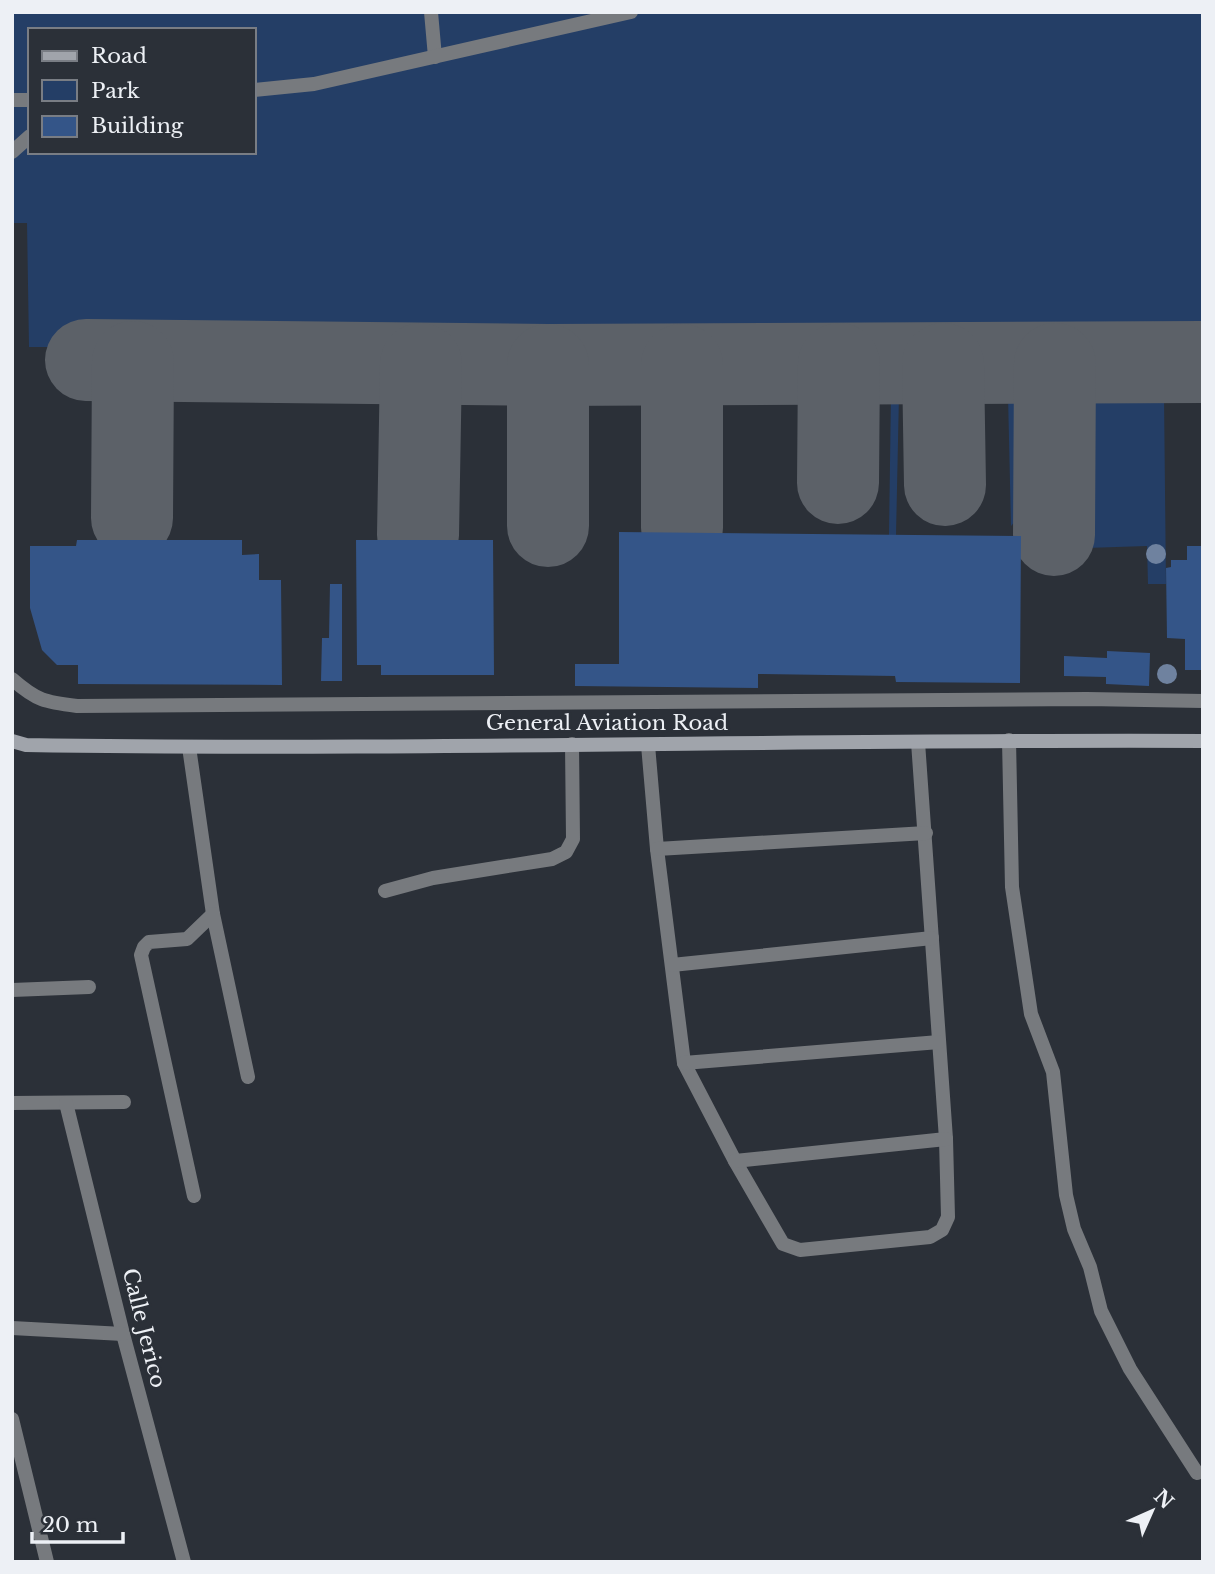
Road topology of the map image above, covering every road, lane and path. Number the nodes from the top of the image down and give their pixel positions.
1 (431, 12) edge
2 (631, 12) edge
3 (435, 57) junction
4 (256, 90) edge
5 (28, 138) edge
6 (12, 152) edge
7 (12, 679) edge
8 (1203, 701) edge
9 (1009, 740) junction
10 (12, 741) edge
11 (918, 741) junction
12 (1203, 741) edge
13 (572, 744) junction
14 (648, 745) junction
15 (189, 747) junction
16 (926, 832) junction
17 (657, 849) junction
18 (385, 891) dead end
19 (213, 914) junction
20 (932, 938) junction
21 (672, 965) junction
22 (89, 987) dead end
23 (12, 990) edge
24 (939, 1042) junction
25 (684, 1063) junction
26 (248, 1077) dead end
27 (124, 1102) dead end
28 (12, 1103) edge
29 (66, 1103) junction
30 (946, 1139) junction
31 (735, 1161) junction
32 (194, 1196) dead end
33 (12, 1328) edge
34 (123, 1334) junction
35 (12, 1419) edge
36 (17, 1459) edge
37 (1197, 1474) dead end
38 (47, 1562) edge
39 (184, 1562) edge

1 - 3 street
2 - 3 street
3 - 4 street
5 - 6 street
7 - 8 street
9 - 11 main road, General Aviation Road
9 - 12 main road, General Aviation Road
9 - 37 street
10 - 15 main road, General Aviation Road
11 - 14 main road, General Aviation Road
11 - 16 street
13 - 14 main road, General Aviation Road
13 - 15 main road, General Aviation Road
13 - 18 street
14 - 17 street
15 - 19 street
16 - 17 street
16 - 20 street
17 - 21 street
19 - 26 street
19 - 32 street
20 - 21 street
20 - 24 street
21 - 25 street
22 - 23 street
24 - 25 street
24 - 30 street
25 - 31 street
27 - 29 street
28 - 29 street
29 - 34 street, Calle Jerico
30 - 31 street
30 - 31 street
33 - 34 street
34 - 39 street, Calle Jerico
35 - 36 street
36 - 38 street

